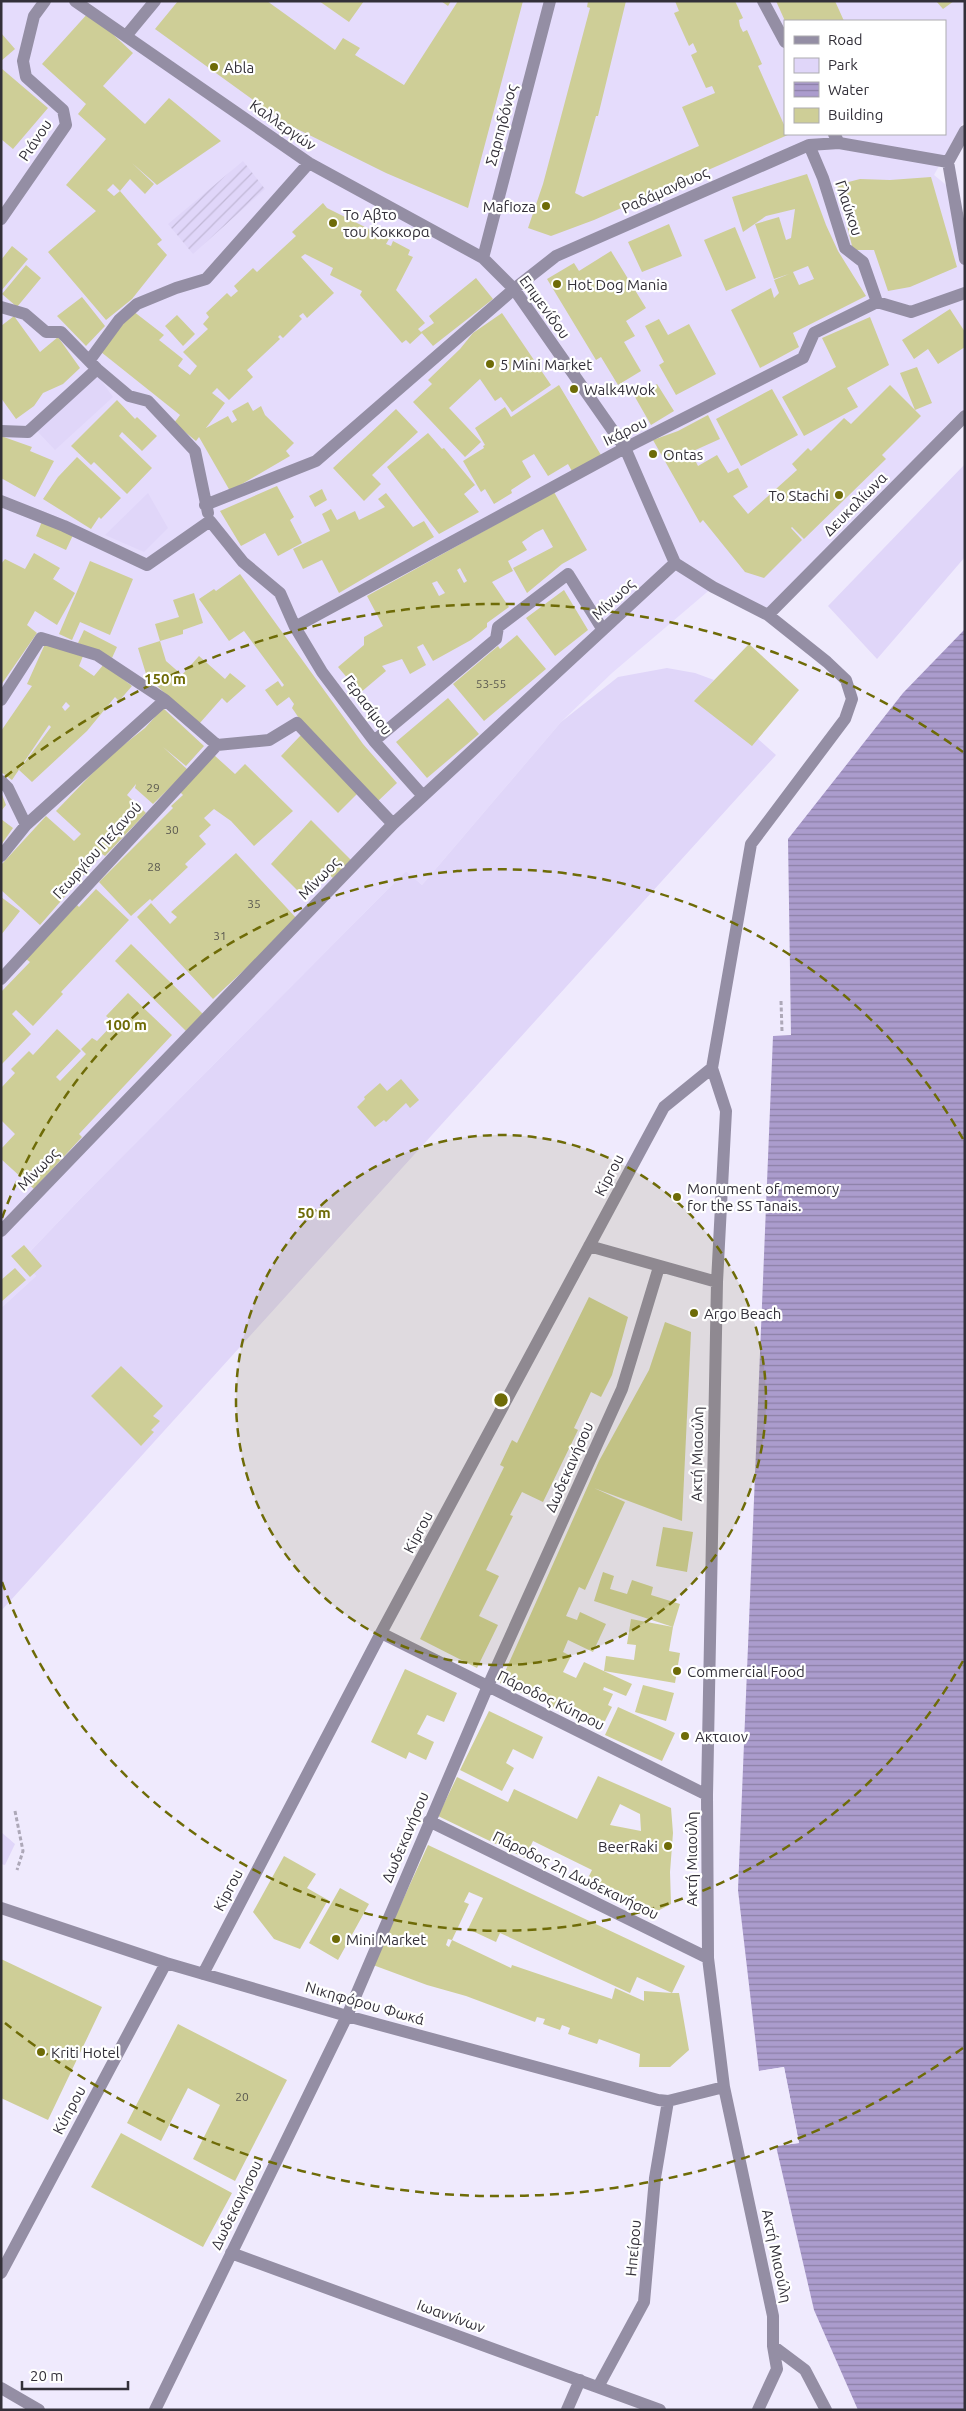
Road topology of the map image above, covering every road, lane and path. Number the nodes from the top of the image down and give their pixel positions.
1 (45, 1) edge
2 (75, 1) edge
3 (155, 1) edge
4 (550, 1) edge
5 (763, 1) edge
6 (126, 36) junction
7 (784, 40) edge
8 (965, 131) edge
9 (836, 138) edge
10 (809, 145) junction
11 (948, 162) junction
12 (309, 163) junction
13 (1, 219) edge
14 (483, 258) junction
15 (965, 259) edge
16 (514, 289) junction
17 (965, 293) edge
18 (878, 302) junction
19 (1, 307) edge
20 (93, 365) junction
21 (965, 416) edge
22 (1, 431) edge
23 (625, 448) junction
24 (1, 501) edge
25 (205, 505) junction
26 (210, 520) junction
27 (675, 563) junction
28 (768, 615) junction
29 (295, 627) junction
30 (603, 630) junction
31 (1, 700) edge
32 (165, 700) junction
33 (374, 741) junction
34 (217, 745) junction
35 (1, 782) edge
36 (423, 796) junction
37 (393, 824) junction
38 (26, 825) junction
39 (1, 856) edge
40 (1, 979) edge
41 (782, 1001) dead end
42 (782, 1031) dead end
43 (712, 1068) junction
44 (1, 1231) edge
45 (590, 1246) junction
46 (658, 1267) junction
47 (717, 1282) junction
48 (381, 1633) junction
49 (488, 1686) junction
50 (707, 1795) junction
51 (14, 1811) dead end
52 (429, 1821) junction
53 (17, 1870) dead end
54 (1, 1908) edge
55 (708, 1958) junction
56 (166, 1963) junction
57 (203, 1974) junction
58 (347, 2016) junction
59 (724, 2087) junction
60 (668, 2101) junction
61 (231, 2253) junction
62 (1, 2273) edge
63 (773, 2346) junction
64 (580, 2380) junction
65 (598, 2387) junction
66 (1, 2388) edge
67 (642, 2407) edge
68 (39, 2410) edge
69 (155, 2410) edge
70 (567, 2410) edge
71 (660, 2410) edge
72 (758, 2410) edge
73 (826, 2410) edge

1 - 13 street, Ριάνου
2 - 6 street, Καλλεργών
3 - 6 street
4 - 14 street, Σαρπηδόνος
5 - 7 street
6 - 12 street, Καλλεργών
8 - 11 street
9 - 10 street, Ραδάμανθυος
9 - 11 street, Ραδάμανθυος
10 - 16 street, Ραδάμανθυος
10 - 18 street, Γλαύκου
11 - 15 street
12 - 14 street, Καλλεργών
12 - 20 street
14 - 16 street, Επιμενίδου
16 - 23 street, Επιμενίδου
16 - 25 street, Ραδάμανθυος
17 - 18 street
18 - 23 street, Ικάρου
19 - 20 street, Γερασίμου
20 - 22 street
20 - 25 street, Γερασίμου
21 - 28 street, Δευκαλίωνα
23 - 27 street, Επιμενίδου
23 - 29 street, Ικάρου
24 - 26 street
25 - 26 street, Γερασίμου
26 - 29 street, Γερασίμου
27 - 28 street
27 - 30 street, Μίνωος
28 - 43 street
29 - 33 street, Γερασίμου
30 - 33 street
30 - 36 street, Μίνωος
31 - 32 street
32 - 34 street
32 - 38 street
33 - 36 street, Γερασίμου
34 - 37 street
34 - 40 street, Γεωργίου Πεζανού
35 - 38 street
36 - 37 street, Μίνωος
37 - 44 street, Μίνωος
38 - 39 street
41 - 42 path
43 - 45 street, Kiprou
43 - 47 street, Ακτή Μιαούλη
45 - 46 street
45 - 48 street, Kiprou
46 - 47 street
46 - 49 street, Δωδεκανήσου
47 - 50 street, Ακτή Μιαούλη
48 - 49 street, Πάροδος Κύπρου
48 - 57 street, Kiprou
49 - 50 street, Πάροδος Κύπρου
49 - 52 street, Δωδεκανήσου
50 - 55 street, Ακτή Μιαούλη
51 - 53 path
52 - 55 street, Πάροδος 2η Δωδεκανήσου
52 - 58 street, Δωδεκανήσου
54 - 56 street, Νικηφόρου Φωκά
55 - 59 street, Ακτή Μιαούλη
56 - 57 street, Νικηφόρου Φωκά
56 - 62 street, Κύπρου
57 - 58 street, Νικηφόρου Φωκά
58 - 60 street, Νικηφόρου Φωκά
58 - 61 street, Δωδεκανήσου
59 - 60 street, Νικηφόρου Φωκά
59 - 63 street, Ακτή Μιαούλη
60 - 65 street, Ηπείρου
61 - 64 street, Ιωαννίνων
61 - 69 street, Δωδεκανήσου
63 - 72 street, Ακτή Μιαούλη
63 - 73 street
64 - 65 street, Ιωαννίνων
64 - 70 street
65 - 67 street, Ιωαννίνων
66 - 68 street
67 - 71 street, Ιωαννίνων

